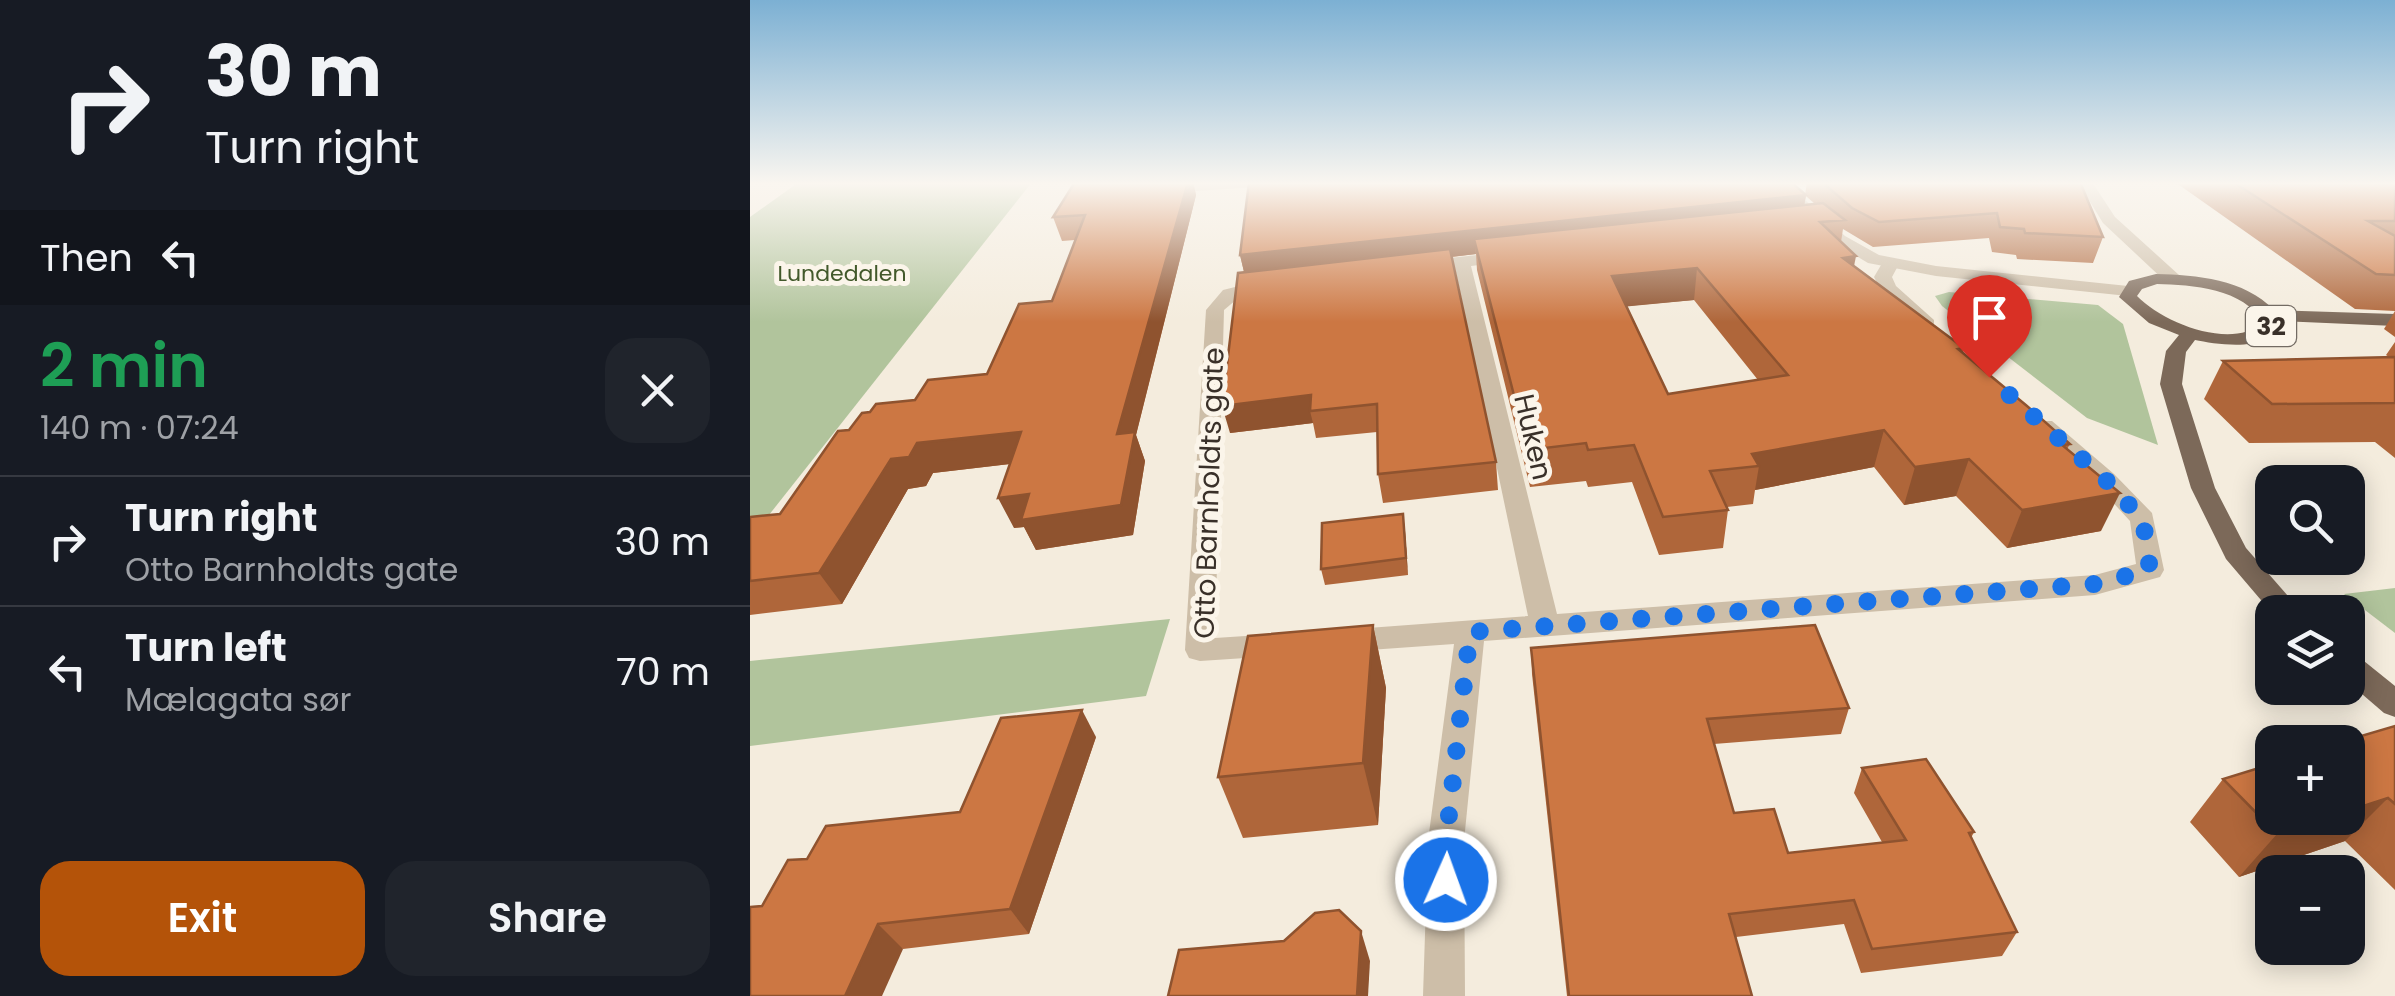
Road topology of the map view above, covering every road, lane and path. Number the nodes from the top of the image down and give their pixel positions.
1 (1825, 228) edge
2 (2118, 228) edge
3 (1520, 256) edge
4 (1462, 262) junction
5 (1890, 264) junction
6 (1408, 268) edge
7 (2173, 279) junction
8 (1280, 282) edge
9 (2128, 290) junction
10 (2270, 314) junction
11 (2395, 320) edge
12 (2190, 333) junction
13 (1945, 339) edge
14 (2032, 415) edge
15 (2273, 595) edge
16 (1545, 625) junction
17 (1470, 632) junction
18 (2365, 679) edge
19 (2395, 704) edge
20 (1444, 996) edge

1 - 5 street
2 - 7 street
3 - 4 street
4 - 6 street
4 - 16 street, Huken
5 - 9 street
5 - 13 street
7 - 9 main road, 32
7 - 10 main road, 32
8 - 17 street, Otto Barnholdts gate
9 - 12 main road, 32
10 - 11 main road, 32
10 - 12 main road, 32
12 - 15 main road
14 - 16 street, Otto Barnholdts gate
16 - 17 street, Otto Barnholdts gate
17 - 20 street
18 - 19 main road

